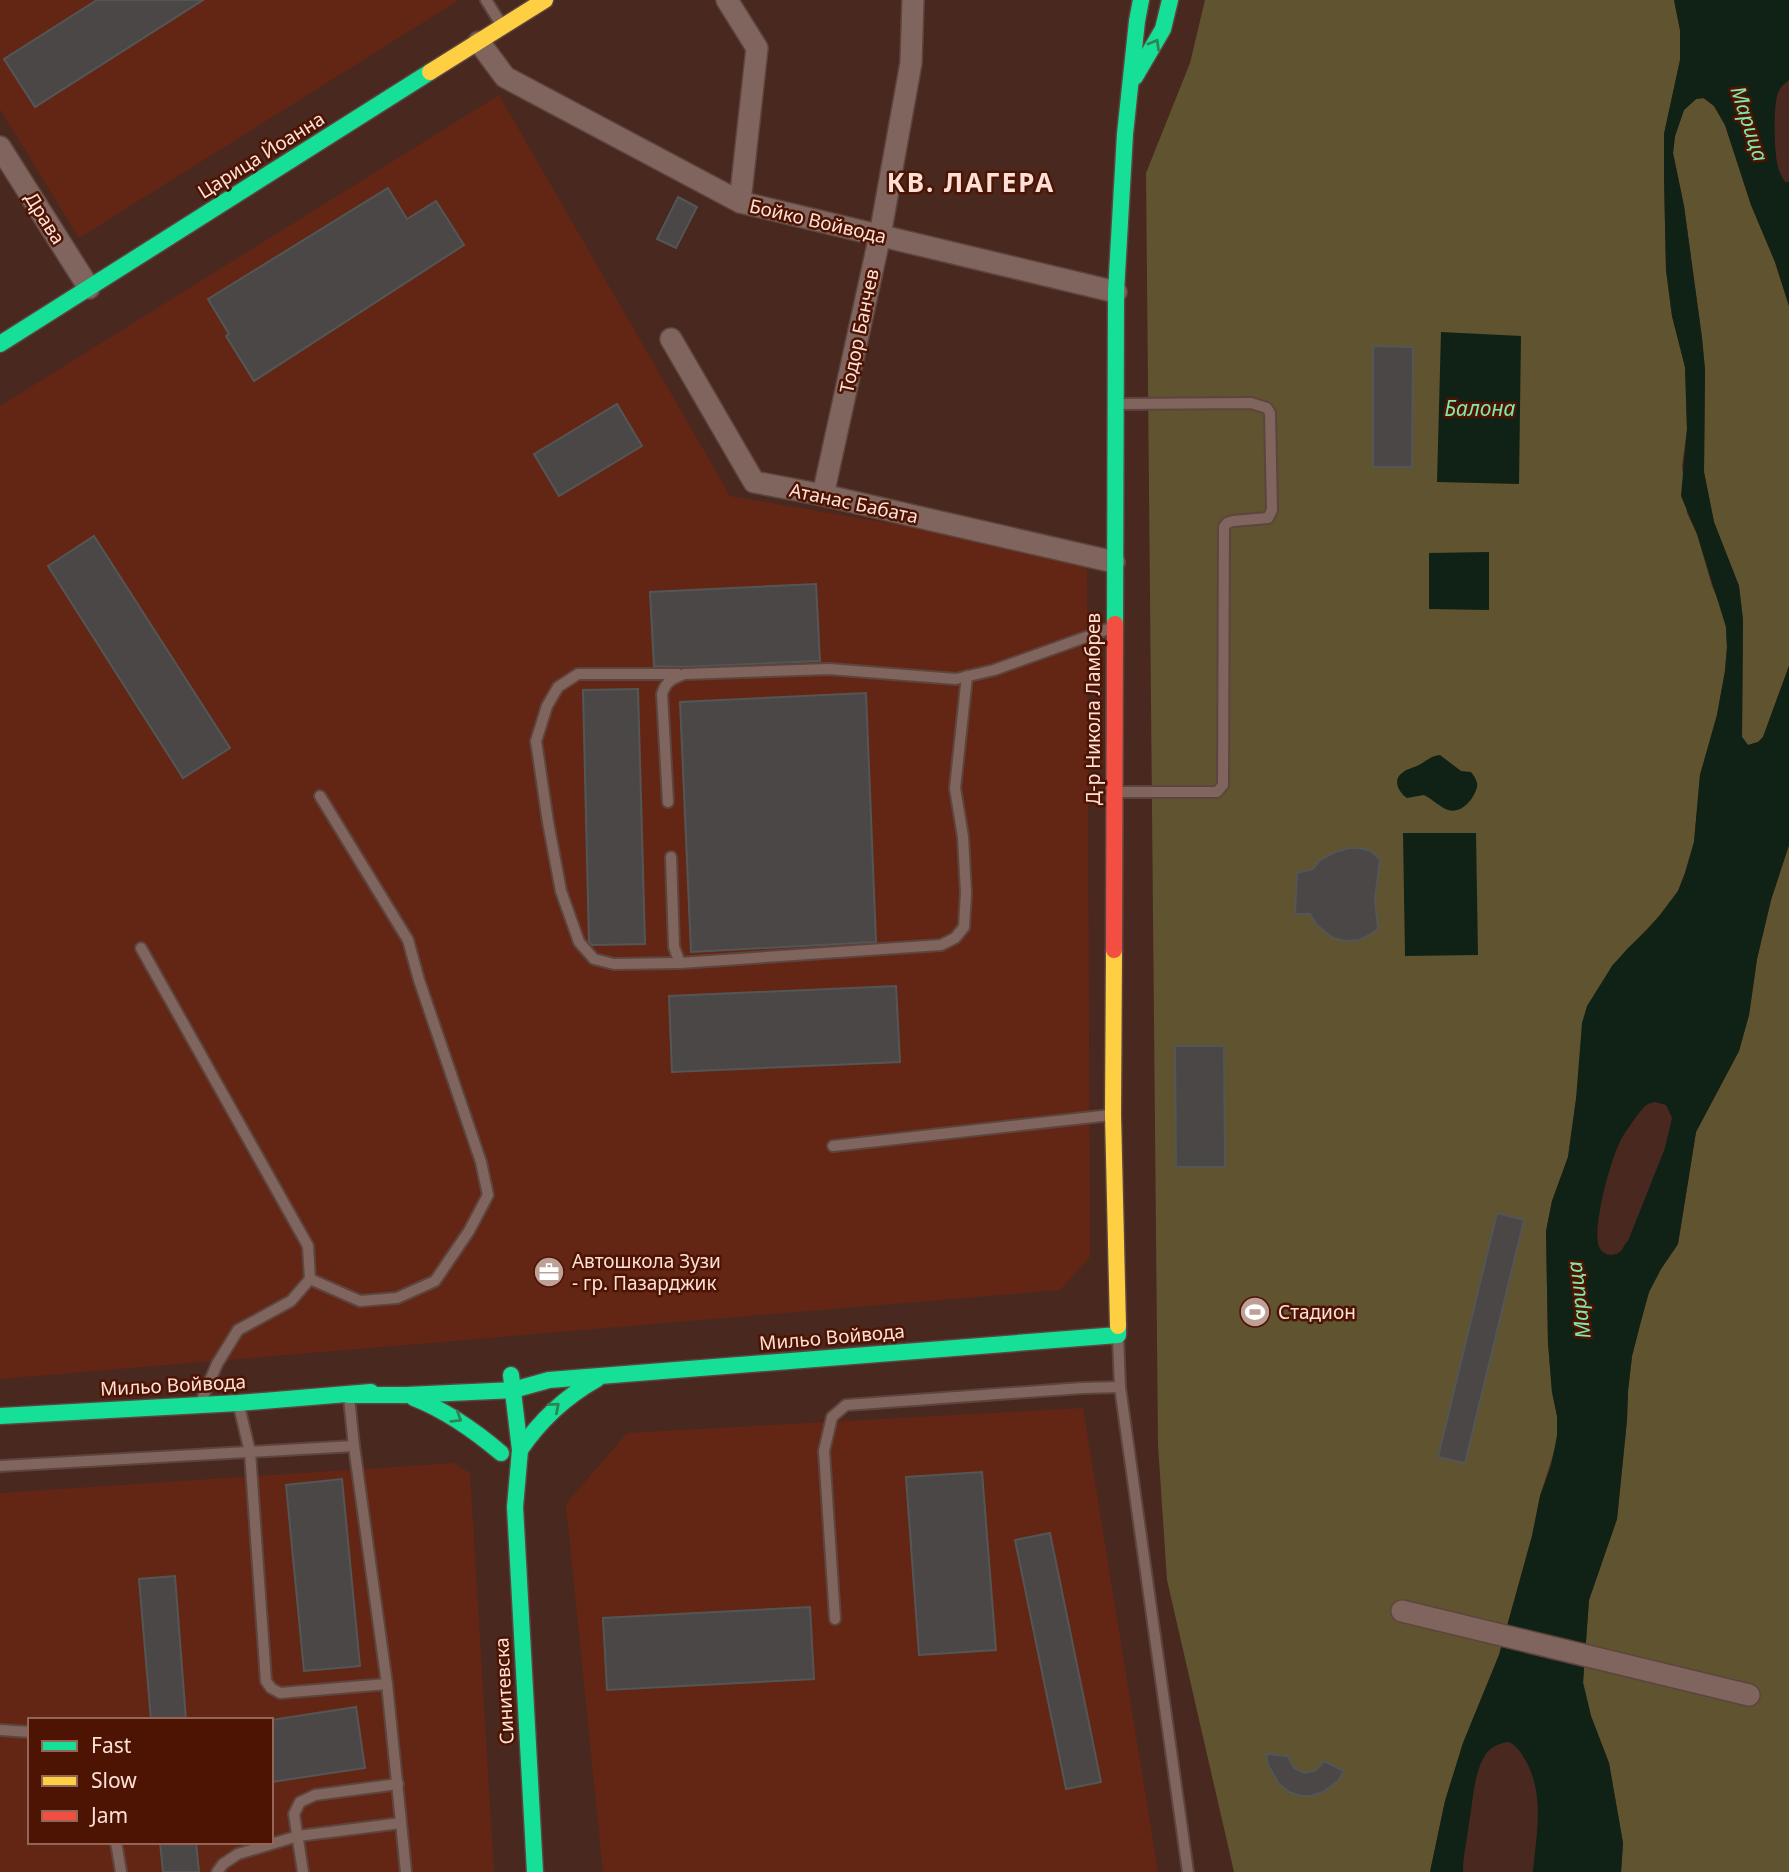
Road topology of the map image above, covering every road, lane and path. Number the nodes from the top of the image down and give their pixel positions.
1 (486, 0) edge
2 (545, 0) edge
3 (727, 0) edge
4 (913, 0) edge
5 (1141, 0) edge
6 (1170, 0) edge
7 (503, 26) junction
8 (479, 42) junction
9 (1131, 85) junction
10 (0, 147) edge
11 (740, 202) junction
12 (880, 235) junction
13 (89, 288) junction
14 (1116, 292) junction
15 (671, 339) dead end
16 (0, 344) edge
17 (1115, 404) junction
18 (824, 495) junction
19 (1114, 562) junction
20 (1114, 627) junction
21 (684, 674) junction
22 (967, 676) junction
23 (1114, 792) junction
24 (320, 796) dead end
25 (667, 803) dead end
26 (671, 857) dead end
27 (141, 948) dead end
28 (680, 963) junction
29 (1113, 1115) junction
30 (832, 1146) dead end
31 (310, 1279) junction
32 (1118, 1335) junction
33 (601, 1377) junction
34 (512, 1383) junction
35 (1120, 1387) junction
36 (493, 1390) junction
37 (349, 1395) junction
38 (407, 1395) junction
39 (238, 1403) junction
40 (200, 1405) junction
41 (0, 1416) edge
42 (497, 1428) dead end
43 (354, 1446) junction
44 (520, 1450) junction
45 (250, 1452) junction
46 (500, 1453) junction
47 (0, 1466) edge
48 (515, 1507) junction
49 (1402, 1611) dead end
50 (835, 1619) dead end
51 (387, 1684) junction
52 (1749, 1695) dead end
53 (0, 1730) edge
54 (28, 1732) edge
55 (398, 1784) junction
56 (401, 1824) junction
57 (298, 1836) junction
58 (116, 1844) edge
59 (271, 1844) edge
60 (273, 1844) edge
61 (121, 1872) edge
62 (217, 1872) edge
63 (303, 1872) edge
64 (406, 1872) edge
65 (535, 1872) edge
66 (1188, 1872) edge

1 - 7 lane
2 - 7 street, Царица Йоанна
3 - 11 street
4 - 12 street, Тодор Банчев
5 - 9 street, Д-р Никола Ламбрев
9 -> 6 street, Д-р Никола Ламбрев
7 - 8 street, Царица Йоанна
8 - 11 street, Бойко Войвода
8 - 13 street, Царица Йоанна
9 - 14 street, Д-р Никола Ламбрев
10 - 13 street, Драва
11 - 12 street, Бойко Войвода
12 - 14 street, Бойко Войвода
12 - 18 street, Тодор Банчев
13 - 16 street, Царица Йоанна
14 - 17 street, Д-р Никола Ламбрев
15 - 18 street, Атанас Бабата
17 - 19 street, Д-р Никола Ламбрев
17 - 23 lane
18 - 19 street, Атанас Бабата
19 - 20 street, Д-р Никола Ламбрев
20 - 22 lane
20 - 23 street, Д-р Никола Ламбрев
21 - 22 lane
21 - 25 lane
21 - 28 lane
22 - 28 lane
23 - 29 street, Д-р Никола Ламбрев
24 - 31 lane
26 - 28 lane
27 - 31 lane
29 - 30 lane
29 - 32 street, Д-р Никола Ламбрев
31 - 40 lane
32 - 33 street, Мильо Войвода
32 - 35 lane
33 - 34 street, Мильо Войвода
44 -> 33 street
34 - 36 street, Мильо Войвода
34 - 44 street, Синитевска
35 - 50 lane
35 - 66 lane
36 - 37 street, Мильо Войвода
36 - 38 street, Мильо Войвода
37 - 38 street, Мильо Войвода
37 - 39 street, Мильо Войвода
37 - 43 lane
38 -> 46 street
39 - 40 street, Мильо Войвода
39 - 45 lane
40 - 41 street, Мильо Войвода
42 - 46 street, Синитевска
43 - 45 lane
43 - 51 lane
44 - 48 street, Синитевска
45 - 47 lane
45 - 51 lane
46 - 48 street, Синитевска
48 - 65 street, Синитевска
49 - 52 street
51 - 55 lane
53 - 54 lane
55 - 56 lane
55 - 57 lane
56 - 57 lane
56 - 64 lane
57 - 60 lane
57 - 63 lane
58 - 61 lane
59 - 62 lane

